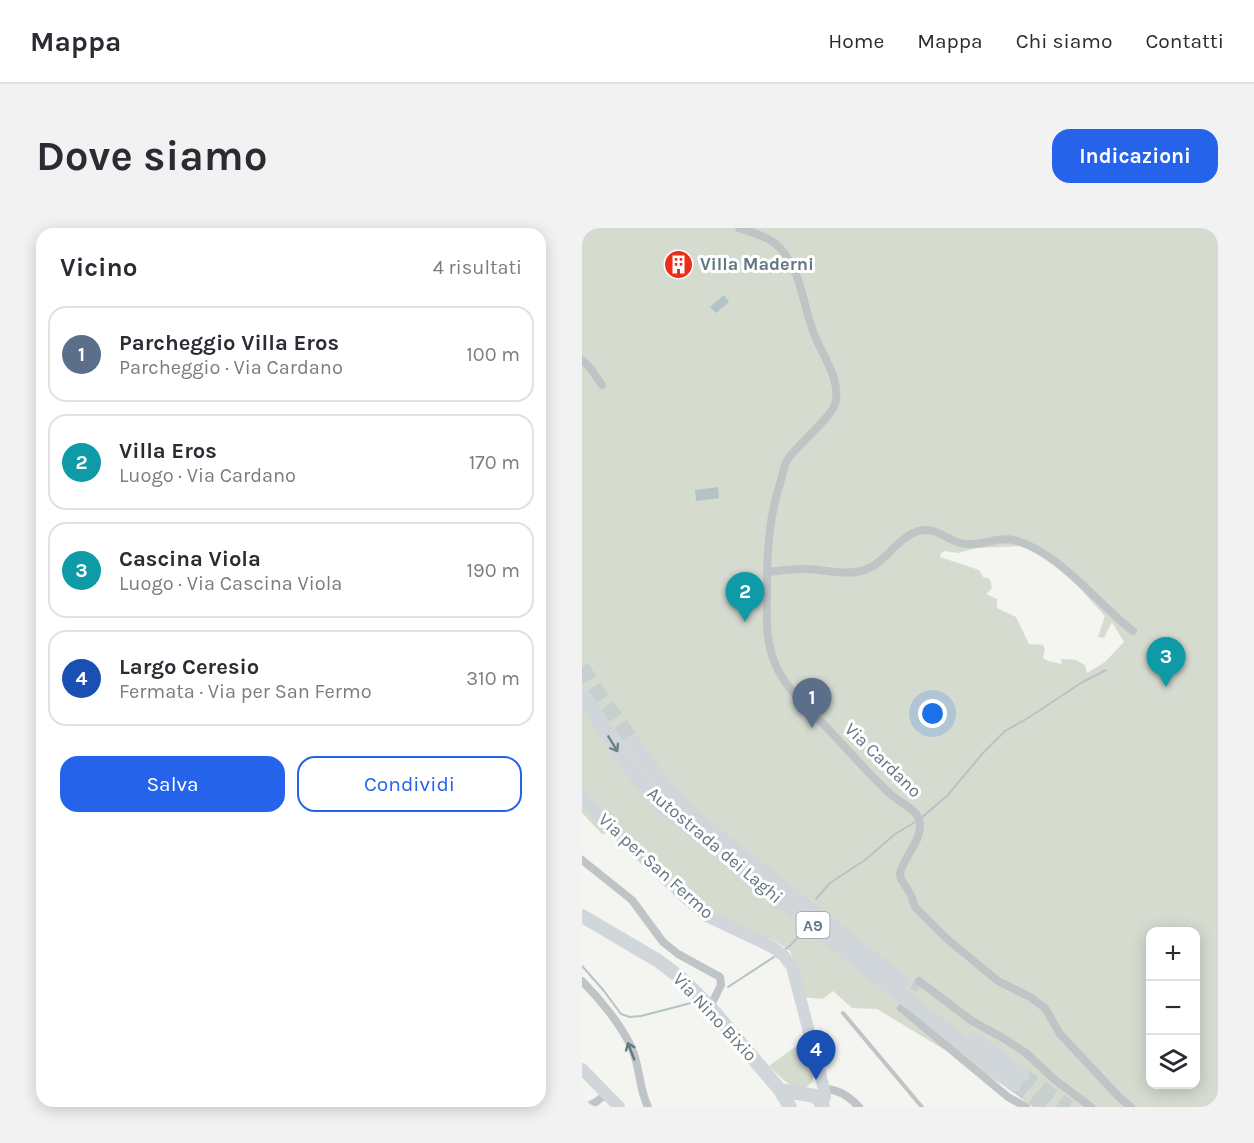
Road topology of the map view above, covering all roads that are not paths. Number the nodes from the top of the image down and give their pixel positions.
1 (739, 228) edge
2 (582, 360) edge
3 (602, 385) dead end
4 (767, 572) junction
5 (1133, 631) dead end
6 (583, 694) edge
7 (633, 742) tunnel mouth
8 (582, 796) edge
9 (694, 825) junction
10 (582, 861) edge
11 (582, 916) edge
12 (582, 981) edge
13 (919, 981) dead end
14 (710, 1007) junction
15 (901, 1008) dead end
16 (843, 1013) dead end
17 (582, 1069) edge
18 (819, 1074) junction
19 (1018, 1079) tunnel mouth
20 (824, 1089) junction
21 (780, 1090) junction
22 (606, 1094) junction
23 (806, 1095) junction
24 (823, 1106) edge
25 (586, 1107) edge
26 (612, 1107) edge
27 (618, 1107) edge
28 (648, 1107) edge
29 (792, 1107) edge
30 (859, 1107) edge
31 (922, 1107) edge
32 (1026, 1107) edge
33 (1091, 1107) edge
34 (1131, 1107) edge

1 - 4 street, Via Cardano
2 - 3 street
4 - 5 street
4 - 34 street, Via Cardano
6 -> 9 highway, Autostrada dei Laghi / A9
7 - 9 highway, Autostrada dei Laghi / A9
8 - 18 main road, Via per San Fermo
9 - 19 highway, Autostrada dei Laghi / A9
10 - 14 street
11 - 14 main road, Via Nino Bixio
28 -> 12 street
13 - 33 street
14 - 21 main road, Via Nino Bixio
15 - 32 street
16 - 31 lane
17 - 22 main road
18 - 20 main road, Via per San Fermo
18 - 23 main road
20 - 24 main road, Via per San Fermo
20 - 30 street
21 - 23 main road
21 - 29 main road, Via Nino Bixio
22 - 25 street
22 - 27 main road
23 - 24 main road
23 - 29 main road
26 - 27 street

